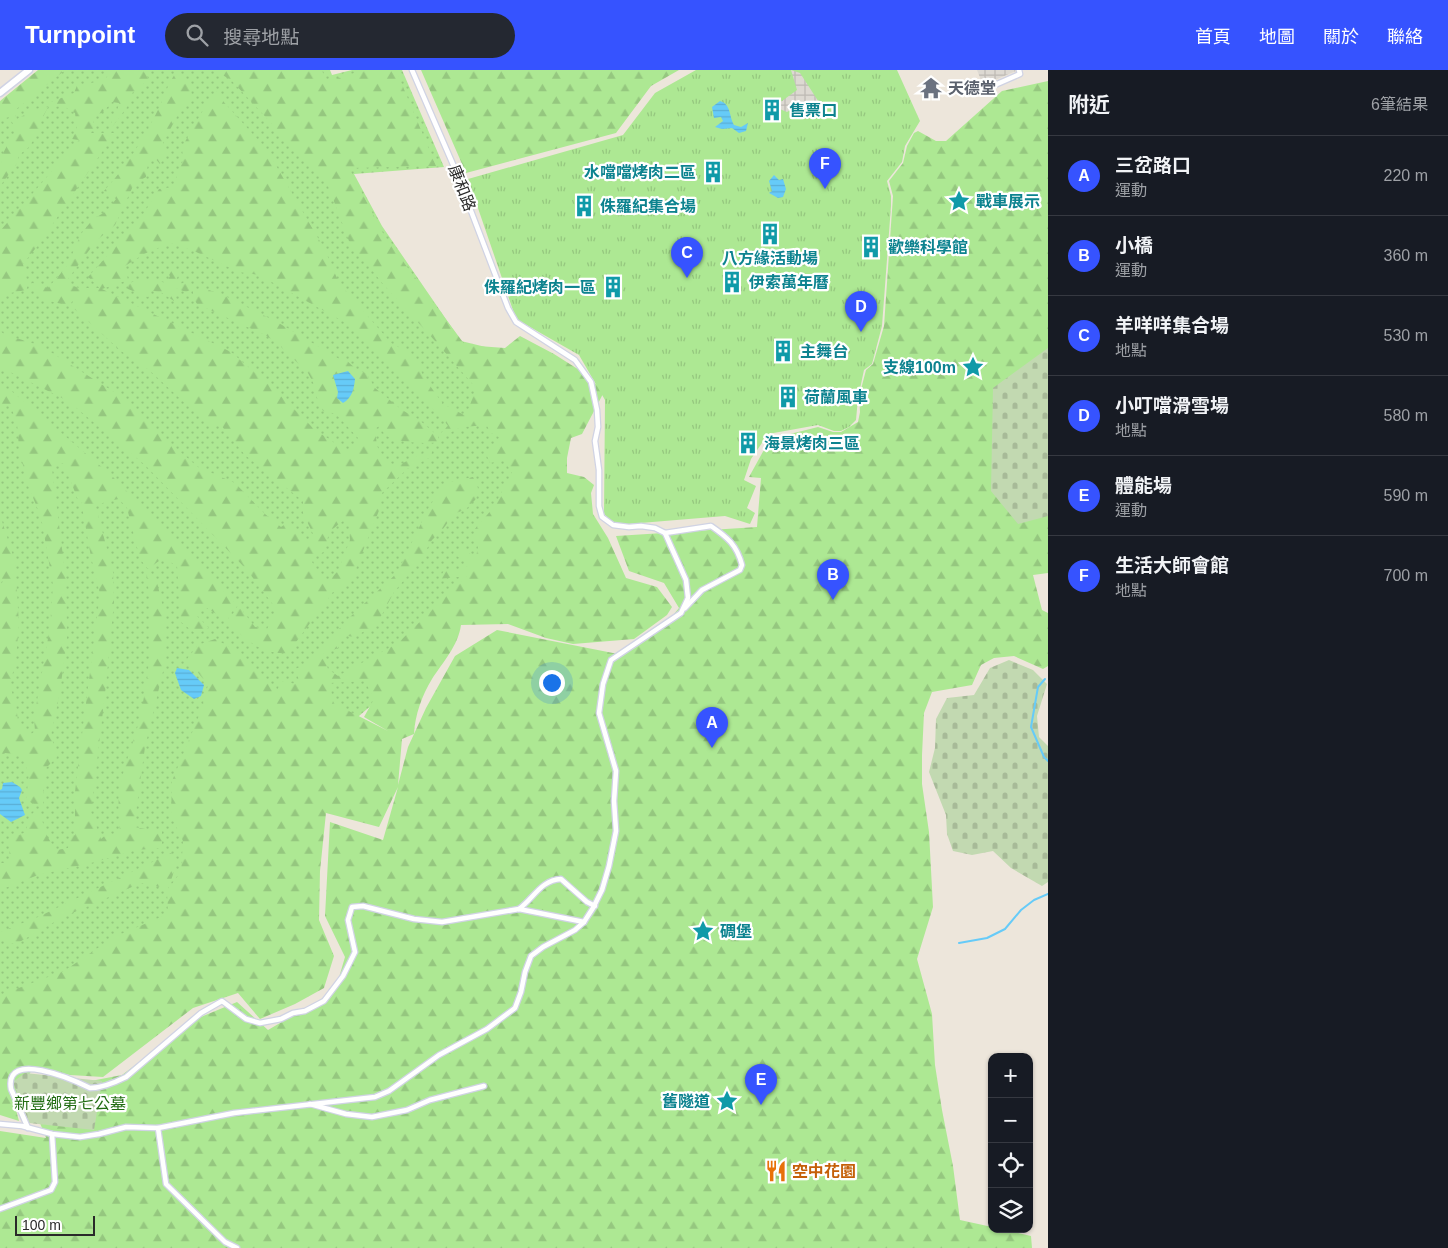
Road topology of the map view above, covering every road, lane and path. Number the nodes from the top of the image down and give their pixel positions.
1 (28, 70) edge
2 (412, 70) edge
3 (1019, 70) edge
4 (987, 92) dead end
5 (0, 93) edge
6 (665, 533) junction
7 (681, 613) junction
8 (595, 906) junction
9 (519, 909) junction
10 (584, 922) junction
11 (484, 1086) dead end
12 (309, 1103) junction
13 (0, 1124) edge
14 (28, 1128) junction
15 (158, 1128) junction
16 (52, 1134) junction
17 (0, 1209) edge
18 (237, 1248) edge

1 - 5 street
2 - 6 street, 康和路
3 - 4 street
6 - 7 street
6 - 7 street
7 - 8 street
8 - 9 street
8 - 10 street
9 - 10 street
9 - 14 street
10 - 12 street
11 - 12 street
12 - 15 street
13 - 14 street
14 - 16 street
15 - 16 street
15 - 18 street
16 - 17 street

